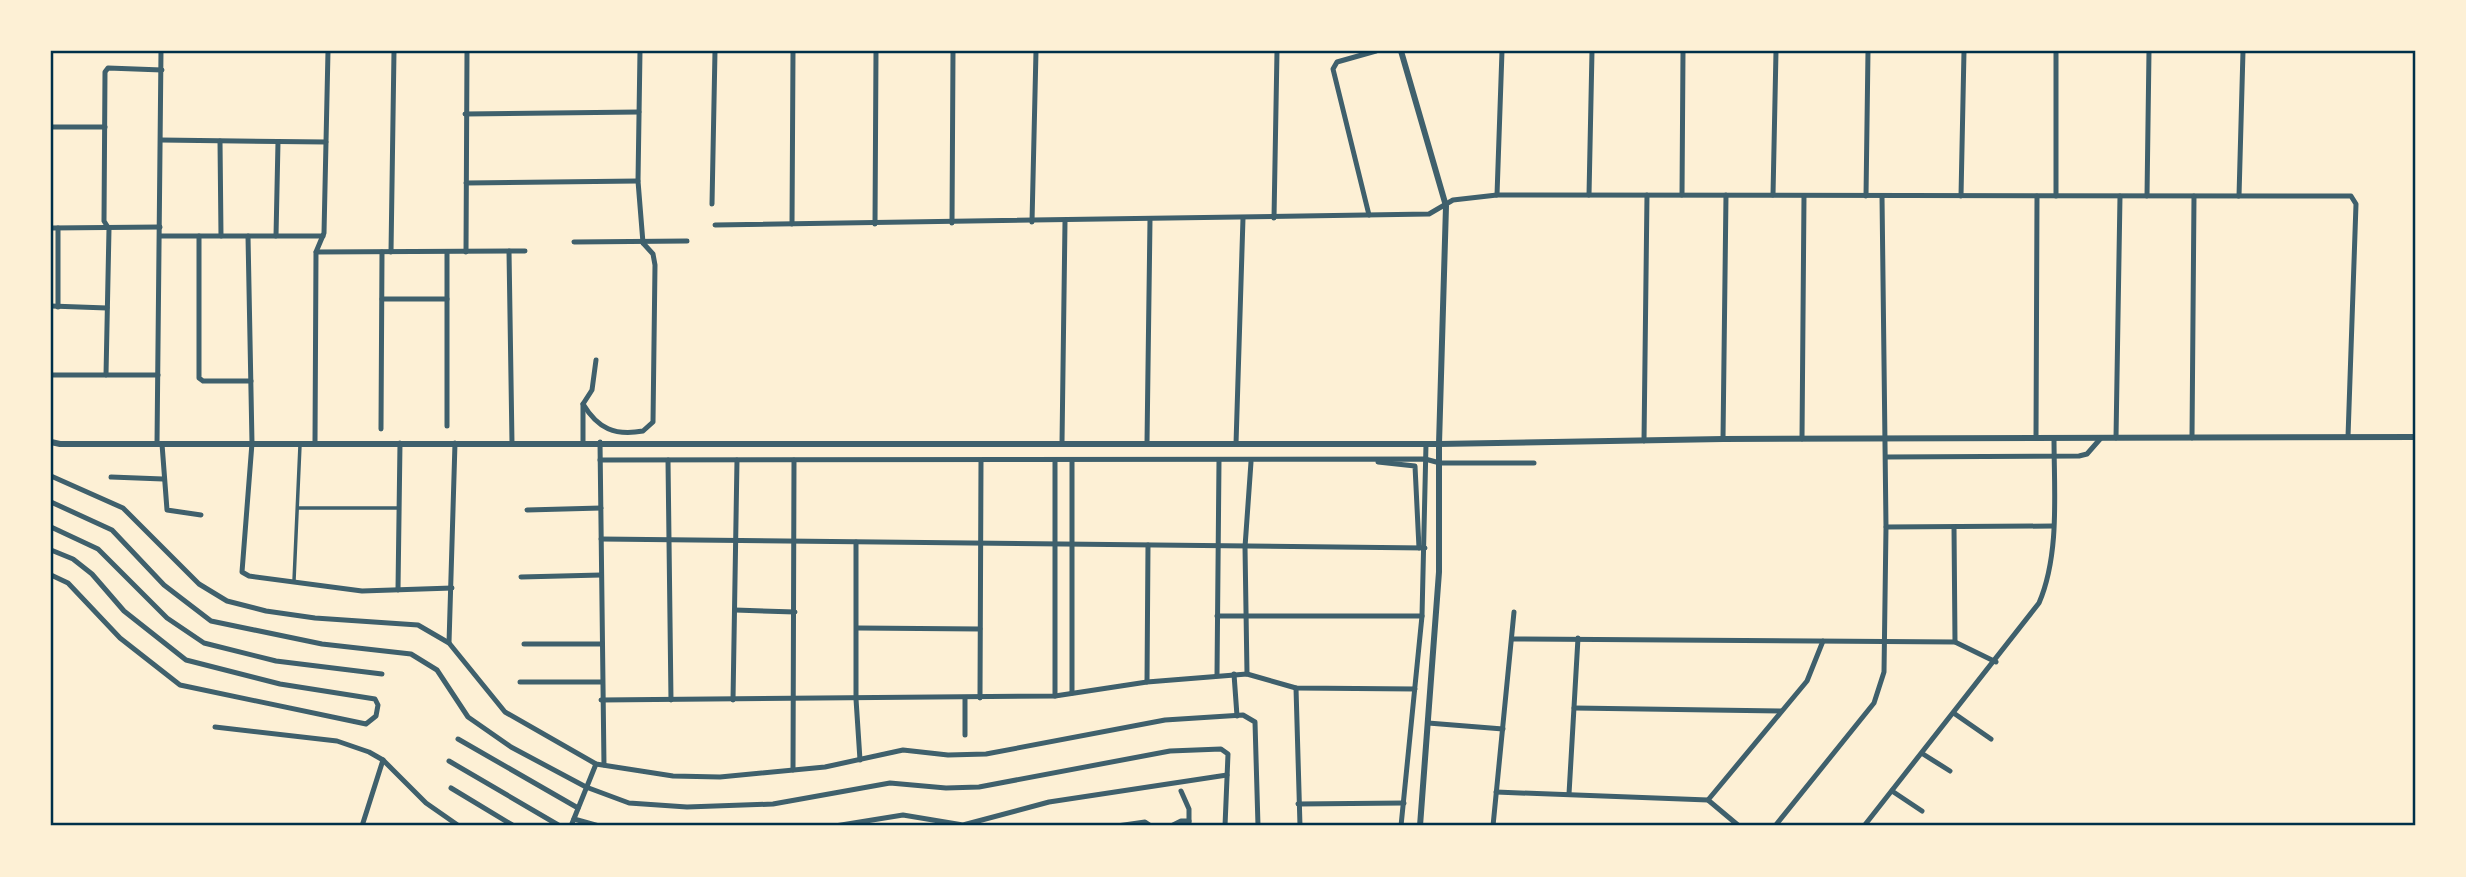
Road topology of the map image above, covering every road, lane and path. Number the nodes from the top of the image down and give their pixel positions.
1 (161, 51) edge
2 (328, 51) edge
3 (394, 51) edge
4 (467, 51) edge
5 (640, 51) edge
6 (715, 51) edge
7 (793, 51) edge
8 (876, 51) edge
9 (953, 51) edge
10 (1036, 51) edge
11 (1277, 51) edge
12 (1376, 51) edge
13 (1401, 51) edge
14 (1502, 51) edge
15 (1592, 51) edge
16 (1684, 51) edge
17 (1776, 51) edge
18 (1868, 51) edge
19 (1964, 51) edge
20 (2056, 51) edge
21 (2149, 51) edge
22 (2243, 51) edge
23 (162, 70) junction
24 (639, 112) junction
25 (465, 114) junction
26 (51, 127) edge
27 (105, 127) junction
28 (161, 140) junction
29 (220, 141) junction
30 (278, 142) junction
31 (326, 142) junction
32 (638, 181) junction
33 (466, 183) junction
34 (1497, 195) junction
35 (1589, 195) junction
36 (1647, 195) junction
37 (1682, 195) junction
38 (1726, 195) junction
39 (1773, 195) junction
40 (1804, 196) junction
41 (1867, 196) junction
42 (1882, 196) junction
43 (1961, 196) junction
44 (2037, 196) junction
45 (2056, 196) junction
46 (2120, 196) junction
47 (2147, 196) junction
48 (2194, 196) junction
49 (2239, 196) junction
50 (712, 204) dead end
51 (1446, 206) junction
52 (1369, 215) junction
53 (1243, 218) junction
54 (1274, 218) junction
55 (1150, 220) junction
56 (1032, 222) junction
57 (1065, 222) junction
58 (952, 223) junction
59 (792, 224) junction
60 (874, 224) junction
61 (715, 225) dead end
62 (160, 227) junction
63 (51, 228) edge
64 (58, 228) junction
65 (109, 229) junction
66 (160, 236) junction
67 (199, 236) junction
68 (221, 236) junction
69 (248, 236) junction
70 (276, 236) junction
71 (323, 236) junction
72 (687, 241) dead end
73 (574, 242) dead end
74 (643, 243) junction
75 (509, 251) junction
76 (525, 251) dead end
77 (316, 252) junction
78 (382, 252) junction
79 (391, 252) junction
80 (466, 252) junction
81 (447, 253) junction
82 (382, 299) junction
83 (447, 299) junction
84 (54, 307) edge
85 (107, 309) junction
86 (596, 360) dead end
87 (51, 374) edge
88 (106, 375) junction
89 (158, 375) junction
90 (251, 381) junction
91 (583, 404) junction
92 (447, 426) dead end
93 (381, 429) dead end
94 (2348, 437) junction
95 (2415, 437) edge
96 (2036, 438) junction
97 (2054, 438) junction
98 (2101, 438) junction
99 (2116, 438) junction
100 (2192, 438) junction
101 (1723, 439) junction
102 (1802, 439) junction
103 (1886, 439) junction
104 (1644, 441) junction
105 (51, 442) edge
106 (583, 442) junction
107 (600, 442) junction
108 (252, 443) junction
109 (300, 443) junction
110 (315, 443) junction
111 (400, 443) junction
112 (455, 443) junction
113 (512, 443) junction
114 (1062, 443) junction
115 (1147, 443) junction
116 (159, 444) junction
117 (1236, 444) junction
118 (1426, 444) junction
119 (1438, 444) junction
120 (2054, 456) junction
121 (1886, 457) junction
122 (1425, 459) junction
123 (600, 460) junction
124 (668, 460) junction
125 (737, 460) junction
126 (794, 460) junction
127 (1370, 460) junction
128 (981, 461) junction
129 (1055, 461) junction
130 (1072, 461) junction
131 (1219, 461) junction
132 (1251, 462) junction
133 (1440, 463) junction
134 (1534, 463) dead end
135 (51, 476) edge
136 (111, 477) dead end
137 (163, 479) junction
138 (51, 502) edge
139 (298, 508) junction
140 (399, 508) junction
141 (600, 508) junction
142 (527, 510) dead end
143 (201, 515) dead end
144 (2053, 526) junction
145 (51, 527) edge
146 (1886, 527) junction
147 (1954, 527) junction
148 (601, 539) junction
149 (669, 539) junction
150 (737, 541) junction
151 (794, 541) junction
152 (856, 542) junction
153 (981, 543) junction
154 (1055, 544) junction
155 (1072, 544) junction
156 (1148, 545) junction
157 (1220, 546) junction
158 (1245, 547) junction
159 (1422, 548) junction
160 (51, 550) edge
161 (51, 575) edge
162 (601, 575) junction
163 (522, 577) dead end
164 (294, 582) junction
165 (452, 588) junction
166 (398, 590) junction
167 (734, 610) junction
168 (795, 612) junction
169 (1514, 612) dead end
170 (1246, 615) junction
171 (1217, 616) junction
172 (1422, 616) junction
173 (858, 628) junction
174 (980, 629) junction
175 (1578, 638) junction
176 (1512, 639) junction
177 (1823, 641) junction
178 (1885, 642) junction
179 (1955, 642) junction
180 (449, 643) junction
181 (524, 644) dead end
182 (602, 644) junction
183 (1996, 662) junction
184 (382, 674) dead end
185 (1234, 674) junction
186 (1247, 674) junction
187 (1217, 675) junction
188 (520, 682) dead end
189 (601, 682) junction
190 (1147, 682) junction
191 (1296, 688) junction
192 (1415, 689) junction
193 (1072, 693) junction
194 (1055, 695) junction
195 (965, 698) junction
196 (980, 698) junction
197 (856, 699) junction
198 (601, 700) junction
199 (671, 700) junction
200 (733, 700) junction
201 (795, 700) junction
202 (1574, 708) junction
203 (1781, 711) junction
204 (1955, 714) junction
205 (1237, 716) junction
206 (1428, 723) junction
207 (215, 727) dead end
208 (1503, 729) junction
209 (965, 734) dead end
210 (1991, 739) dead end
211 (458, 740) dead end
212 (1923, 754) junction
213 (383, 760) junction
214 (860, 760) junction
215 (449, 761) dead end
216 (596, 764) junction
217 (604, 765) junction
218 (793, 769) junction
219 (1950, 772) dead end
220 (1227, 775) junction
221 (586, 787) junction
222 (451, 788) dead end
223 (1181, 791) dead end
224 (1892, 791) junction
225 (1496, 792) junction
226 (1569, 794) junction
227 (1708, 800) junction
228 (1404, 803) junction
229 (1297, 804) junction
230 (578, 808) junction
231 (1922, 811) dead end
232 (574, 819) junction
233 (939, 824) edge
234 (1189, 824) edge
235 (362, 826) edge
236 (459, 826) edge
237 (514, 826) edge
238 (560, 826) edge
239 (571, 826) edge
240 (599, 826) edge
241 (835, 826) edge
242 (1117, 826) edge
243 (1151, 826) edge
244 (1171, 826) edge
245 (1225, 826) edge
246 (1258, 826) edge
247 (1300, 826) edge
248 (1401, 826) edge
249 (1420, 826) edge
250 (1493, 826) edge
251 (1739, 826) edge
252 (1775, 826) edge
253 (1864, 826) edge

1 - 23 street
2 - 31 street
3 - 79 street
4 - 25 street
5 - 24 street
6 - 50 street
7 - 59 street
8 - 60 street
9 - 58 street
10 - 56 street
11 - 54 street
12 - 52 street
13 - 51 street
14 - 34 street
15 - 35 street
16 - 37 street
17 - 39 street
18 - 41 street
19 - 43 street
20 - 45 street
21 - 47 street
22 - 49 street
23 - 27 street
23 - 28 street
24 - 25 street
24 - 32 street
25 - 33 street
26 - 27 street
27 - 65 street
28 - 29 street
28 - 62 street
29 - 30 street
29 - 68 street
30 - 31 street
30 - 70 street
31 - 71 street
32 - 33 street
32 - 74 street
33 - 80 street
34 - 35 street
34 - 51 street
35 - 36 street
36 - 37 street
36 - 104 street
37 - 38 street
38 - 39 street
38 - 101 street
39 - 40 street
40 - 41 street
40 - 102 street
41 - 42 street
42 - 43 street
42 - 103 street
43 - 44 street
44 - 45 street
44 - 96 street
45 - 46 street
46 - 47 street
46 - 99 street
47 - 48 street
48 - 49 street
48 - 100 street
49 - 94 street
51 - 52 street
51 - 119 street
52 - 54 street
53 - 54 street
53 - 55 street
53 - 117 street
55 - 57 street
55 - 115 street
56 - 57 street
56 - 58 street
57 - 114 street
58 - 60 street
59 - 60 street
59 - 61 street
62 - 65 street
62 - 66 street
63 - 64 street
64 - 65 street
64 - 84 street
65 - 85 street
66 - 67 street
66 - 89 street
67 - 68 street
67 - 90 street
68 - 69 street
69 - 70 street
69 - 90 street
70 - 71 street
71 - 77 street
72 - 74 street
73 - 74 street
74 - 91 street
75 - 76 street
75 - 80 street
75 - 113 street
77 - 78 street
77 - 110 street
78 - 79 street
78 - 82 street
79 - 81 street
80 - 81 street
81 - 83 street
82 - 83 street
82 - 93 street
83 - 92 street
84 - 85 street
85 - 88 street
86 - 91 street
87 - 88 street
88 - 89 street
89 - 116 street
90 - 108 street
91 - 106 street
94 - 95 street
94 - 100 street
96 - 97 street
96 - 103 street
97 - 98 street
97 - 120 street
98 - 99 street
98 - 120 street
99 - 100 street
101 - 102 street
101 - 104 street
102 - 103 street
103 - 121 street
104 - 119 street
105 - 116 street
106 - 107 street
106 - 113 street
107 - 114 street
107 - 123 street
108 - 109 street
108 - 116 street
108 - 164 street
109 - 110 street
109 - 139 street
110 - 111 street
111 - 112 street
111 - 140 street
112 - 113 street
112 - 165 street
114 - 115 street
115 - 117 street
116 - 137 street
117 - 118 street
118 - 119 street
118 - 122 street
119 - 133 street
120 - 121 street
120 - 144 street
121 - 146 street
122 - 127 street
122 - 133 street
122 - 159 street
123 - 124 street
123 - 141 street
124 - 125 street
124 - 149 street
125 - 126 street
125 - 150 street
126 - 128 street
126 - 151 street
127 - 132 street
127 - 159 street
128 - 129 street
128 - 153 street
129 - 130 street
129 - 154 street
130 - 131 street
130 - 155 street
131 - 132 street
131 - 157 street
132 - 158 street
133 - 134 street
133 - 206 street
135 - 180 street
136 - 137 street
137 - 143 street
138 - 221 street
139 - 140 street
139 - 164 street
140 - 166 street
141 - 142 street
141 - 148 street
144 - 147 street
144 - 183 street
145 - 184 street
146 - 147 street
146 - 178 street
147 - 179 street
148 - 149 street
148 - 162 street
149 - 150 street
149 - 199 street
150 - 151 street
150 - 167 street
151 - 152 street
151 - 168 street
152 - 153 street
152 - 173 street
153 - 154 street
153 - 174 street
154 - 155 street
154 - 194 street
155 - 156 street
155 - 193 street
156 - 157 street
156 - 190 street
157 - 158 street
157 - 171 street
158 - 159 street
158 - 170 street
159 - 172 street
160 - 161 street
162 - 163 street
162 - 182 street
164 - 166 street
165 - 166 street
165 - 180 street
167 - 168 street
167 - 200 street
168 - 201 street
169 - 176 street
170 - 171 street
170 - 172 street
170 - 186 street
171 - 187 street
172 - 192 street
173 - 174 street
173 - 197 street
174 - 196 street
175 - 176 street
175 - 177 street
175 - 202 street
176 - 208 street
177 - 178 street
177 - 203 street
178 - 179 street
178 - 252 street
179 - 183 street
180 - 216 street
181 - 182 street
182 - 189 street
183 - 204 street
185 - 186 street
185 - 187 street
185 - 205 street
186 - 191 street
187 - 190 street
188 - 189 street
189 - 198 street
190 - 193 street
191 - 192 street
191 - 229 street
192 - 228 street
193 - 194 street
194 - 196 street
195 - 196 street
195 - 197 street
195 - 209 street
197 - 201 street
197 - 214 street
198 - 199 street
198 - 217 street
199 - 200 street
200 - 201 street
201 - 218 street
202 - 203 street
202 - 226 street
203 - 227 street
204 - 210 street
204 - 212 street
205 - 214 street
205 - 246 street
206 - 208 street
206 - 249 street
207 - 213 street
208 - 225 street
211 - 230 street
212 - 219 street
212 - 224 street
213 - 235 street
213 - 236 street
214 - 218 street
215 - 238 street
216 - 217 street
216 - 221 street
217 - 218 street
220 - 221 street
220 - 233 street
220 - 245 street
221 - 230 street
222 - 237 street
223 - 234 street
224 - 231 street
224 - 253 street
225 - 226 street
225 - 250 street
226 - 227 street
227 - 251 street
228 - 229 street
228 - 248 street
229 - 247 street
230 - 232 street
232 - 239 street
232 - 240 street
233 - 241 street
234 - 244 street
242 - 243 street

